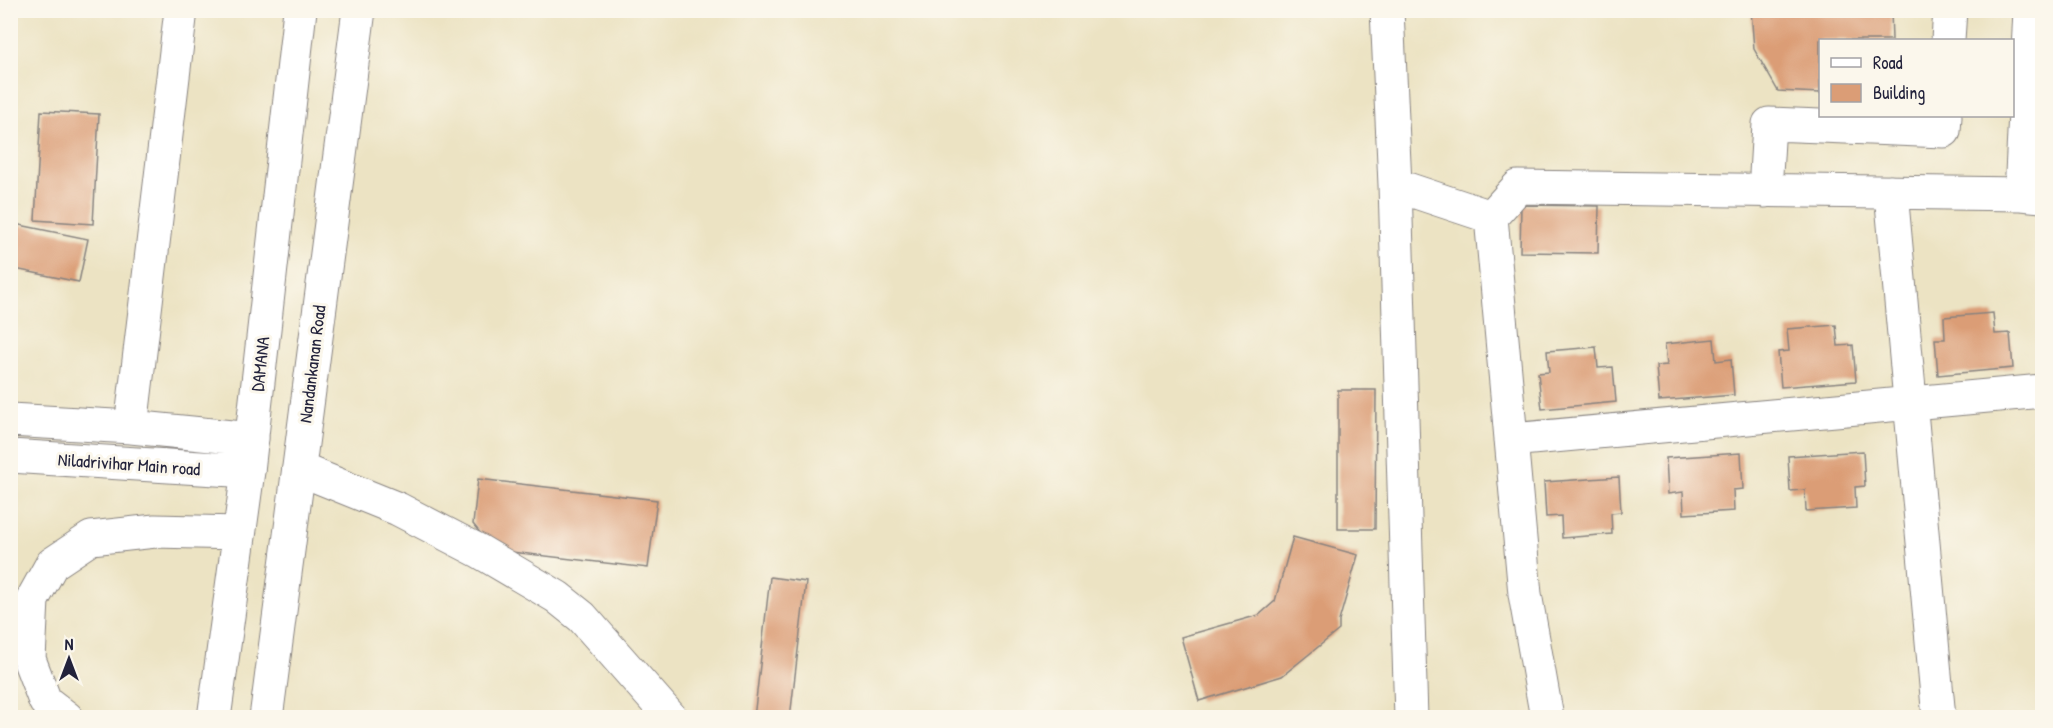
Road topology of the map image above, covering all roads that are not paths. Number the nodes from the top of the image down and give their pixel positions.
1 (181, 10) edge
2 (300, 10) edge
3 (359, 10) edge
4 (1387, 10) edge
5 (1950, 10) edge
6 (2030, 10) edge
7 (1948, 39) edge
8 (1945, 117) edge
9 (1395, 185) junction
10 (1765, 191) junction
11 (1891, 192) junction
12 (2032, 195) edge
13 (1491, 217) junction
14 (2043, 391) edge
15 (1911, 404) junction
16 (10, 420) edge
17 (131, 427) junction
18 (252, 439) junction
19 (1511, 440) junction
20 (10, 456) edge
21 (299, 469) junction
22 (248, 471) junction
23 (239, 533) junction
24 (67, 717) edge
25 (214, 717) edge
26 (266, 717) edge
27 (671, 717) edge
28 (1410, 717) edge
29 (1547, 717) edge
30 (1939, 717) edge

1 - 17 street
2 - 18 street, DAMANA
3 - 21 street, Nandankanan Road
4 - 9 street
5 - 7 street
6 - 12 street
8 - 10 street
9 - 13 street
9 - 28 street
10 - 11 street
10 - 13 street
11 - 12 street
11 - 15 street
13 - 19 street
14 - 15 street
15 - 19 street
15 - 30 street
16 - 17 street
17 - 18 street
18 - 22 street, DAMANA
19 - 29 street
20 - 22 street, Niladrivihar Main road
21 - 26 street, Nandankanan Road
21 - 27 street
22 - 23 street, DAMANA
23 - 24 street
23 - 25 street, DAMANA

